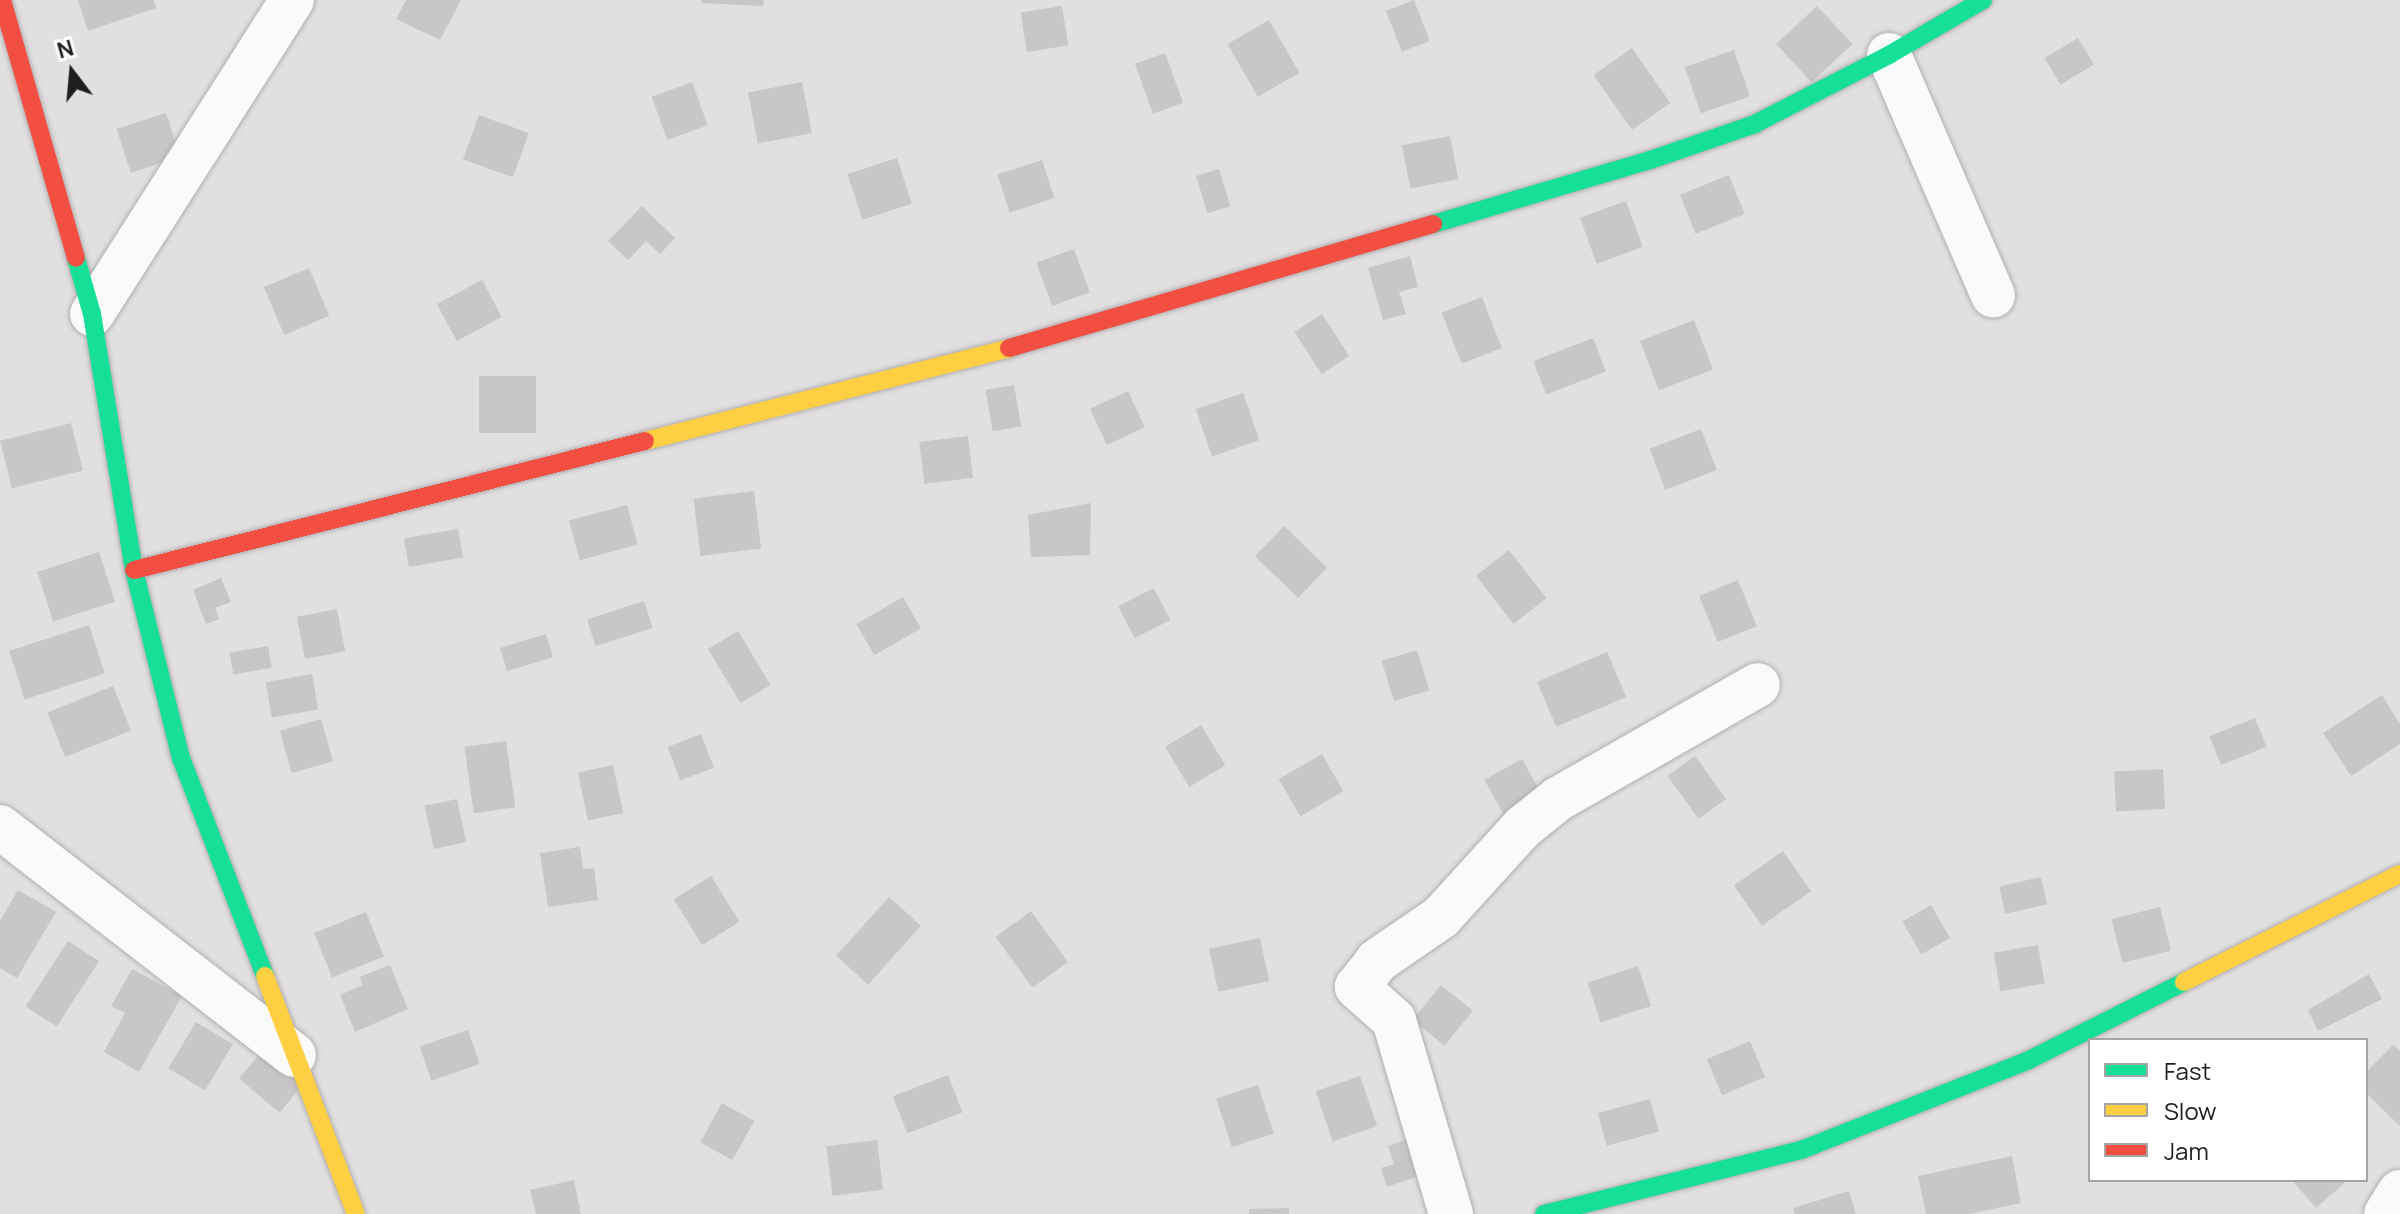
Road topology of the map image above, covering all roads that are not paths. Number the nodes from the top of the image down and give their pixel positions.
1 (2, 0) edge
2 (292, 0) edge
3 (1983, 0) edge
4 (1889, 55) junction
5 (1993, 295) dead end
6 (92, 314) junction
7 (134, 570) junction
8 (1758, 685) dead end
9 (0, 827) edge
10 (2400, 874) edge
11 (294, 1055) junction
12 (2400, 1192) edge
13 (356, 1214) edge
14 (1451, 1214) edge
15 (1544, 1214) edge
16 (2386, 1214) edge

1 - 6 street
2 - 6 street
3 - 4 street
4 - 5 street
4 - 7 street
6 - 7 street
7 - 11 street
8 - 14 street
9 - 11 street
10 - 15 street
11 - 13 street
12 - 16 street

